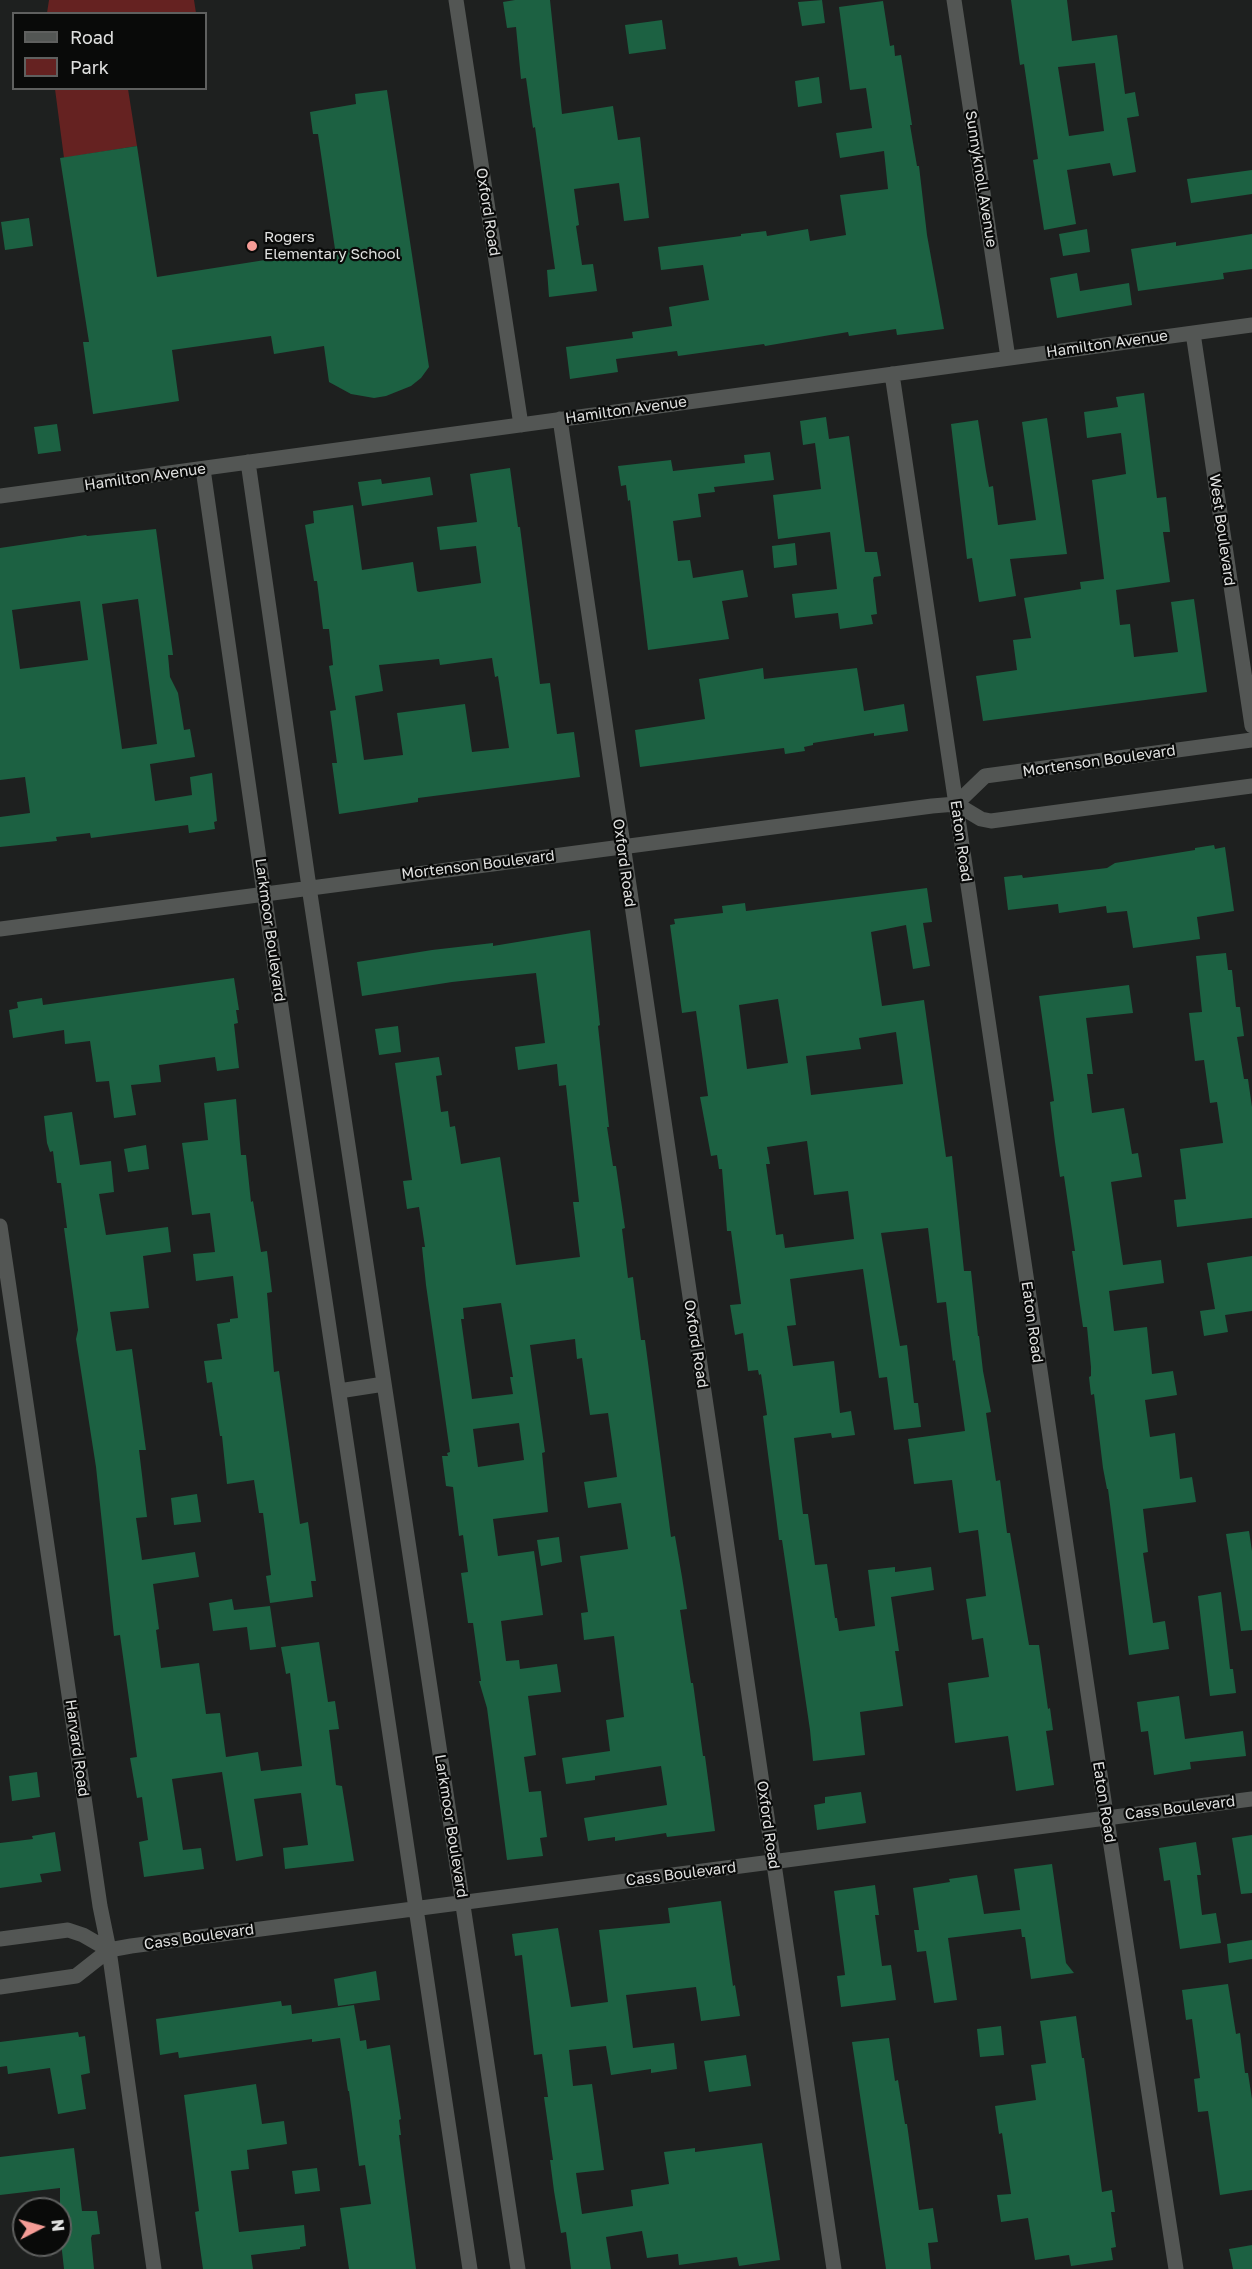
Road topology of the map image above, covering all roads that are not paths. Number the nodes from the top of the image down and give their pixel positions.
1 (456, 0) edge
2 (954, 0) edge
3 (1252, 324) edge
4 (1193, 333) junction
5 (1008, 358) junction
6 (892, 374) junction
7 (560, 419) junction
8 (521, 424) junction
9 (248, 462) junction
10 (203, 469) junction
11 (0, 496) edge
12 (1252, 726) edge
13 (1252, 740) edge
14 (1252, 786) edge
15 (956, 804) junction
16 (622, 847) junction
17 (309, 887) junction
18 (264, 893) junction
19 (0, 929) edge
20 (0, 1226) edge
21 (384, 1384) junction
22 (339, 1391) junction
23 (1252, 1799) edge
24 (1107, 1818) junction
25 (773, 1862) junction
26 (463, 1902) junction
27 (416, 1908) junction
28 (0, 1939) edge
29 (109, 1950) junction
30 (0, 1987) edge
31 (154, 2269) edge
32 (470, 2269) edge
33 (518, 2269) edge
34 (834, 2269) edge
35 (1176, 2269) edge

1 - 8 street, Oxford Road
2 - 5 street, Sunnyknoll Avenue
3 - 4 street, Hamilton Avenue
4 - 5 street, Hamilton Avenue
4 - 12 street, West Boulevard
5 - 6 street, Hamilton Avenue
6 - 7 street, Hamilton Avenue
6 - 15 street, Eaton Road
7 - 8 street, Hamilton Avenue
7 - 16 street, Oxford Road
8 - 9 street, Hamilton Avenue
9 - 10 street, Hamilton Avenue
9 - 17 street, Larkmoor Boulevard
10 - 11 street, Hamilton Avenue
10 - 18 street, Larkmoor Boulevard
13 - 15 street, Mortenson Boulevard
14 - 15 street
15 - 16 street, Mortenson Boulevard
15 - 24 street, Eaton Road
16 - 17 street, Mortenson Boulevard
16 - 25 street, Oxford Road
17 - 18 street, Mortenson Boulevard
17 - 21 street, Larkmoor Boulevard
18 - 19 street, Mortenson Boulevard
18 - 22 street, Larkmoor Boulevard
20 - 29 street, Harvard Road
21 - 22 street
21 - 26 street, Larkmoor Boulevard
22 - 27 street, Larkmoor Boulevard
23 - 24 street, Cass Boulevard
24 - 25 street, Cass Boulevard
24 - 35 street, Eaton Road
25 - 26 street, Cass Boulevard
25 - 34 street, Oxford Road
26 - 27 street, Cass Boulevard
26 - 33 street, Larkmoor Boulevard
27 - 29 street, Cass Boulevard
27 - 32 street, Larkmoor Boulevard
28 - 29 street
29 - 30 street
29 - 31 street, Harvard Road

